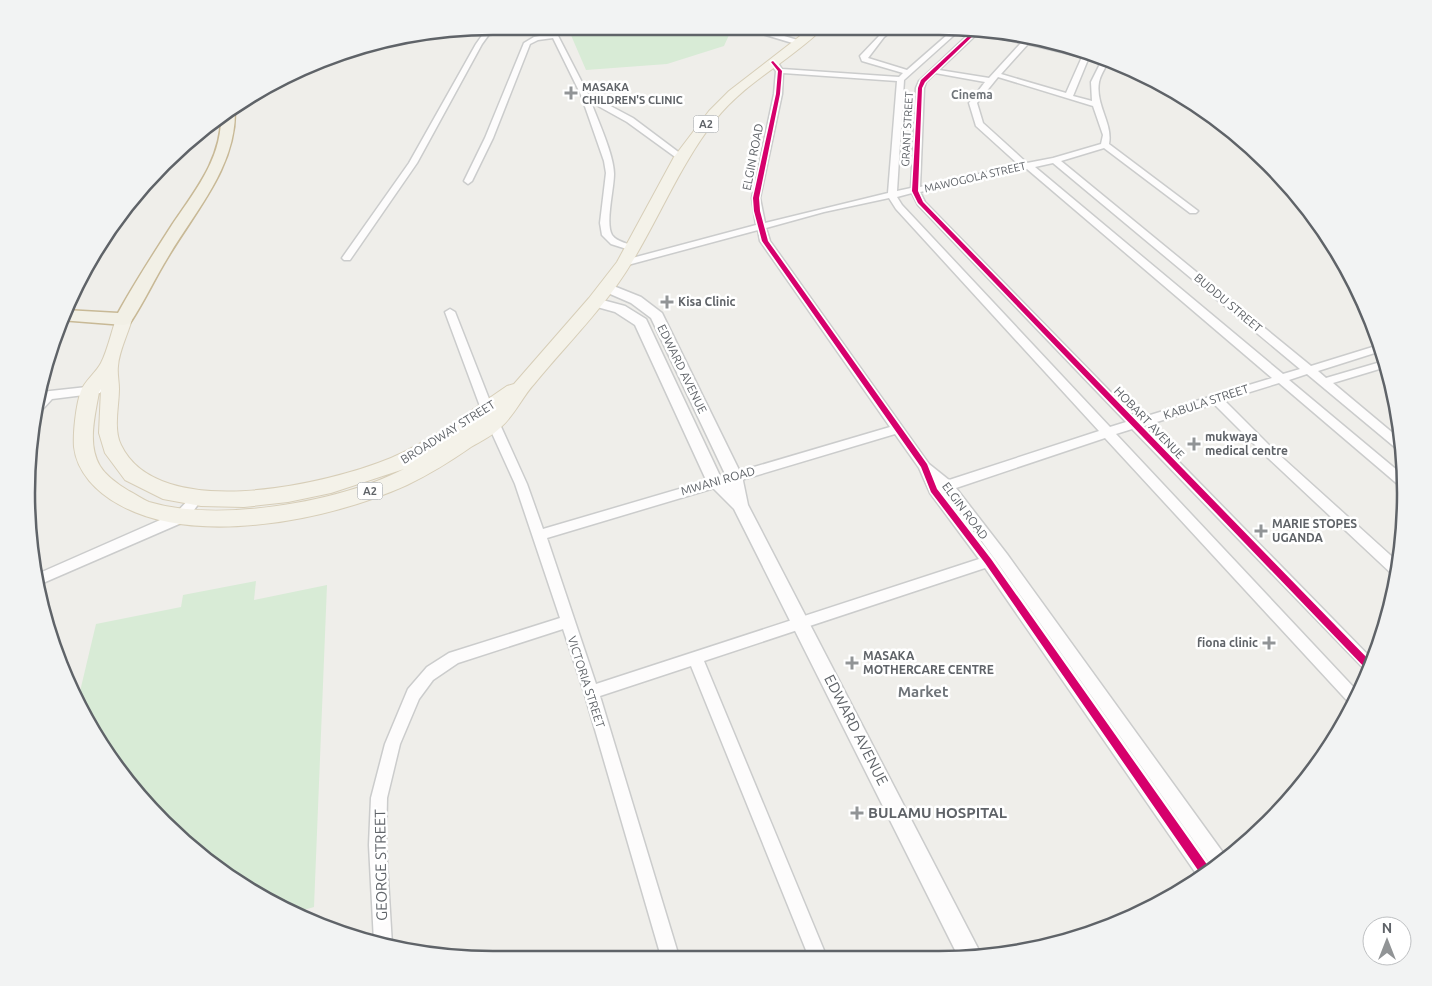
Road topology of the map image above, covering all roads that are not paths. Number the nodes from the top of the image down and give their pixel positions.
1 (485, 35) edge
2 (773, 35) edge
3 (808, 35) edge
4 (885, 35) edge
5 (951, 35) edge
6 (555, 36) joint
7 (968, 36) edge
8 (798, 42) junction
9 (1025, 43) edge
10 (1083, 58) edge
11 (1103, 66) edge
12 (776, 67) junction
13 (934, 71) junction
14 (909, 72) junction
15 (998, 75) junction
16 (991, 81) junction
17 (908, 85) junction
18 (585, 95) junction
19 (1069, 96) junction
20 (1096, 105) junction
21 (229, 119) edge
22 (1105, 145) junction
23 (681, 157) junction
24 (1055, 160) junction
25 (1026, 165) junction
26 (468, 181) dead end
27 (916, 191) junction
28 (892, 196) junction
29 (1193, 211) dead end
30 (761, 228) junction
31 (633, 248) junction
32 (347, 258) dead end
33 (624, 263) junction
34 (606, 287) junction
35 (134, 298) junction
36 (595, 302) junction
37 (450, 312) dead end
38 (72, 313) edge
39 (71, 315) edge
40 (124, 319) junction
41 (1374, 350) edge
42 (109, 365) junction
43 (1379, 366) edge
44 (1308, 369) junction
45 (1280, 378) junction
46 (1324, 382) junction
47 (110, 388) junction
48 (90, 391) junction
49 (46, 396) edge
50 (1216, 399) junction
51 (490, 416) junction
52 (1134, 425) junction
53 (898, 429) junction
54 (1109, 432) junction
55 (1394, 440) edge
56 (734, 476) junction
57 (1396, 477) edge
58 (715, 482) junction
59 (362, 485) junction
60 (940, 487) junction
61 (196, 500) junction
62 (740, 505) junction
63 (180, 517) junction
64 (539, 535) junction
65 (988, 561) junction
66 (1391, 565) edge
67 (43, 578) edge
68 (567, 622) junction
69 (802, 623) junction
70 (696, 658) junction
71 (1365, 661) edge
72 (591, 692) junction
73 (1350, 695) edge
74 (1216, 857) edge
75 (1202, 867) edge
76 (383, 937) edge
77 (967, 950) edge
78 (668, 951) edge
79 (815, 951) edge

1 - 32 street
2 - 8 street
3 - 8 main road, BROADWAY STREET / A2
4 - 14 street
5 - 14 street, GRANT STREET
6 - 18 street
6 - 26 street
7 - 13 street, GRANT STREET
8 - 12 main road, BROADWAY STREET / A2
9 - 15 street
10 - 19 street
11 - 20 street
12 - 17 street
12 - 23 main road, BROADWAY STREET / A2
12 - 30 street, ELGIN ROAD
13 - 16 street
13 - 17 street, GRANT STREET
14 - 17 street, GRANT STREET
15 - 16 street
15 - 19 street
16 - 25 street
17 - 27 street, GRANT STREET
17 - 28 street, GRANT STREET
18 - 23 street
18 - 31 street
19 - 20 street
20 - 22 street
21 - 35 highway, A2
22 - 24 street, MAWOGOLA STREET
22 - 29 street
23 - 31 main road, BROADWAY STREET / A2
24 - 25 street, MAWOGOLA STREET
24 - 44 street, BUDDU STREET
25 - 27 street, MAWOGOLA STREET
25 - 45 street
27 - 28 street, MAWOGOLA STREET
27 - 52 street, HOBART AVENUE
28 - 30 street, MAWOGOLA STREET
28 - 54 street
30 - 33 street, MAWOGOLA STREET
30 - 53 street, ELGIN ROAD
31 - 33 main road, BROADWAY STREET / A2
33 - 34 main road, BROADWAY STREET / A2
34 - 36 main road, BROADWAY STREET / A2
34 - 56 street, EDWARD AVENUE
35 - 38 highway
35 - 40 highway, A2
36 - 51 main road, BROADWAY STREET / A2
36 - 58 street, EDWARD AVENUE
37 - 51 street, VICTORIA STREET
39 - 40 highway
40 - 42 main road, BROADWAY STREET / A2
41 - 44 street, KABULA STREET
42 - 47 main road, BROADWAY STREET / A2
42 - 48 main road, BROADWAY STREET / A2
43 - 46 street
44 - 45 street, KABULA STREET
44 - 46 street, BUDDU STREET
45 - 50 street, KABULA STREET
45 - 57 street
46 - 55 street, BUDDU STREET
47 - 48 street
47 - 61 main road, BROADWAY STREET / A2
48 - 49 street
48 - 63 main road, BROADWAY STREET / A2
50 - 52 street, KABULA STREET
50 - 66 street
51 - 59 main road, BROADWAY STREET / A2
51 - 64 street, VICTORIA STREET
52 - 54 street, KABULA STREET
52 - 71 street, HOBART AVENUE
53 - 56 street, MWANI ROAD
53 - 60 street, ELGIN ROAD
54 - 60 street, KABULA STREET
54 - 73 street
56 - 58 street, MWANI ROAD
56 - 62 street, EDWARD AVENUE
58 - 62 street, EDWARD AVENUE
58 - 64 street, MWANI ROAD
59 - 61 main road, BROADWAY STREET / A2
59 - 63 main road, BROADWAY STREET / A2
60 - 65 street, ELGIN ROAD
60 - 74 street, ELGIN ROAD
61 - 63 street
62 - 69 street, EDWARD AVENUE
63 - 67 street
64 - 68 street, VICTORIA STREET
65 - 69 street
65 - 75 street, ELGIN ROAD
68 - 72 street, VICTORIA STREET
68 - 76 street, GEORGE STREET
69 - 70 street
69 - 77 street, EDWARD AVENUE
70 - 72 street
70 - 79 street
72 - 78 street, VICTORIA STREET

